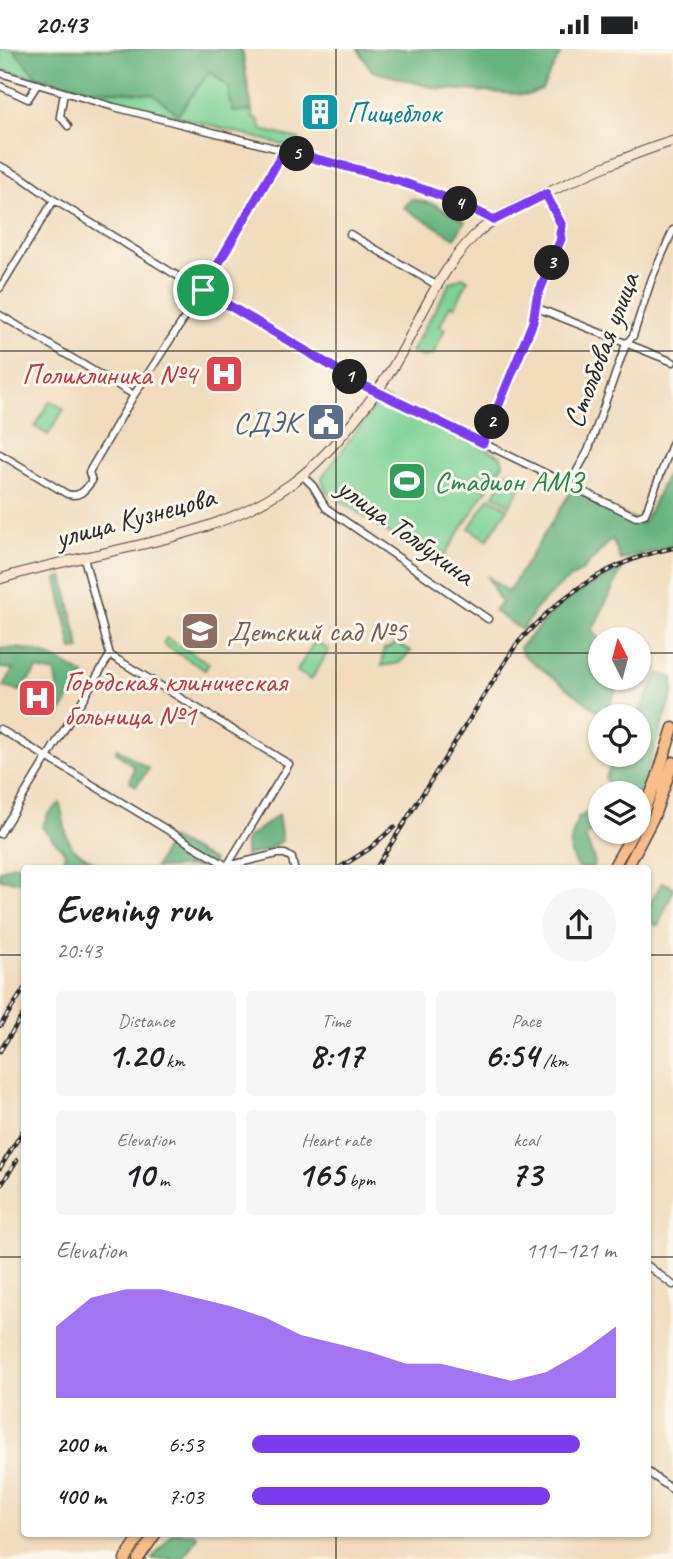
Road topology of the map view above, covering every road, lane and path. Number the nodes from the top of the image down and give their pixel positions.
1 (0, 74) edge
2 (37, 85) junction
3 (0, 86) edge
4 (64, 93) junction
5 (68, 126) dead end
6 (673, 141) edge
7 (284, 151) junction
8 (0, 166) edge
9 (546, 194) junction
10 (54, 200) junction
11 (494, 220) junction
12 (673, 230) edge
13 (350, 234) dead end
14 (438, 286) junction
15 (0, 288) edge
16 (203, 290) junction
17 (535, 307) junction
18 (0, 315) edge
19 (626, 344) junction
20 (673, 362) edge
21 (375, 391) junction
22 (134, 395) junction
23 (673, 442) edge
24 (483, 443) junction
25 (0, 454) edge
26 (302, 475) junction
27 (569, 485) junction
28 (84, 558) junction
29 (0, 579) edge
30 (488, 619) dead end
31 (110, 655) junction
32 (673, 728) edge
33 (0, 729) edge
34 (47, 758) junction
35 (673, 762) edge
36 (651, 793) edge
37 (0, 834) edge
38 (627, 844) edge
39 (221, 865) edge
40 (225, 865) edge
41 (232, 865) edge
42 (293, 865) edge
43 (615, 865) edge
44 (628, 865) edge
45 (651, 1268) edge
46 (673, 1285) edge
47 (651, 1474) edge
48 (673, 1490) edge
49 (139, 1537) edge
50 (153, 1537) edge
51 (125, 1559) edge
52 (138, 1559) edge

1 - 2 street
2 - 3 street
2 - 4 street
4 - 5 street
4 - 7 street
6 - 9 street, улица Кузнецова
7 - 11 street
7 - 16 street
8 - 10 street
9 - 11 street, улица Кузнецова
9 - 17 street
10 - 15 street
10 - 16 street
11 - 14 street, улица Кузнецова
12 - 19 street, Столбовая улица
13 - 14 street
14 - 21 street, улица Кузнецова
16 - 21 street
16 - 22 street
17 - 19 street
17 - 24 street
18 - 22 street
19 - 20 street
19 - 27 street, Столбовая улица
21 - 24 street
21 - 26 street, улица Кузнецова
22 - 25 street
23 - 27 street
24 - 27 street
26 - 28 street, улица Кузнецова
26 - 30 street, улица Толбухина
28 - 29 street, улица Кузнецова
28 - 31 street
31 - 34 street
31 - 40 street
32 - 36 main road
33 - 34 street
34 - 37 street
34 - 39 street
35 - 44 main road
38 - 43 main road
41 - 42 street
45 - 46 street
47 - 48 street
49 - 51 main road
50 - 52 main road

